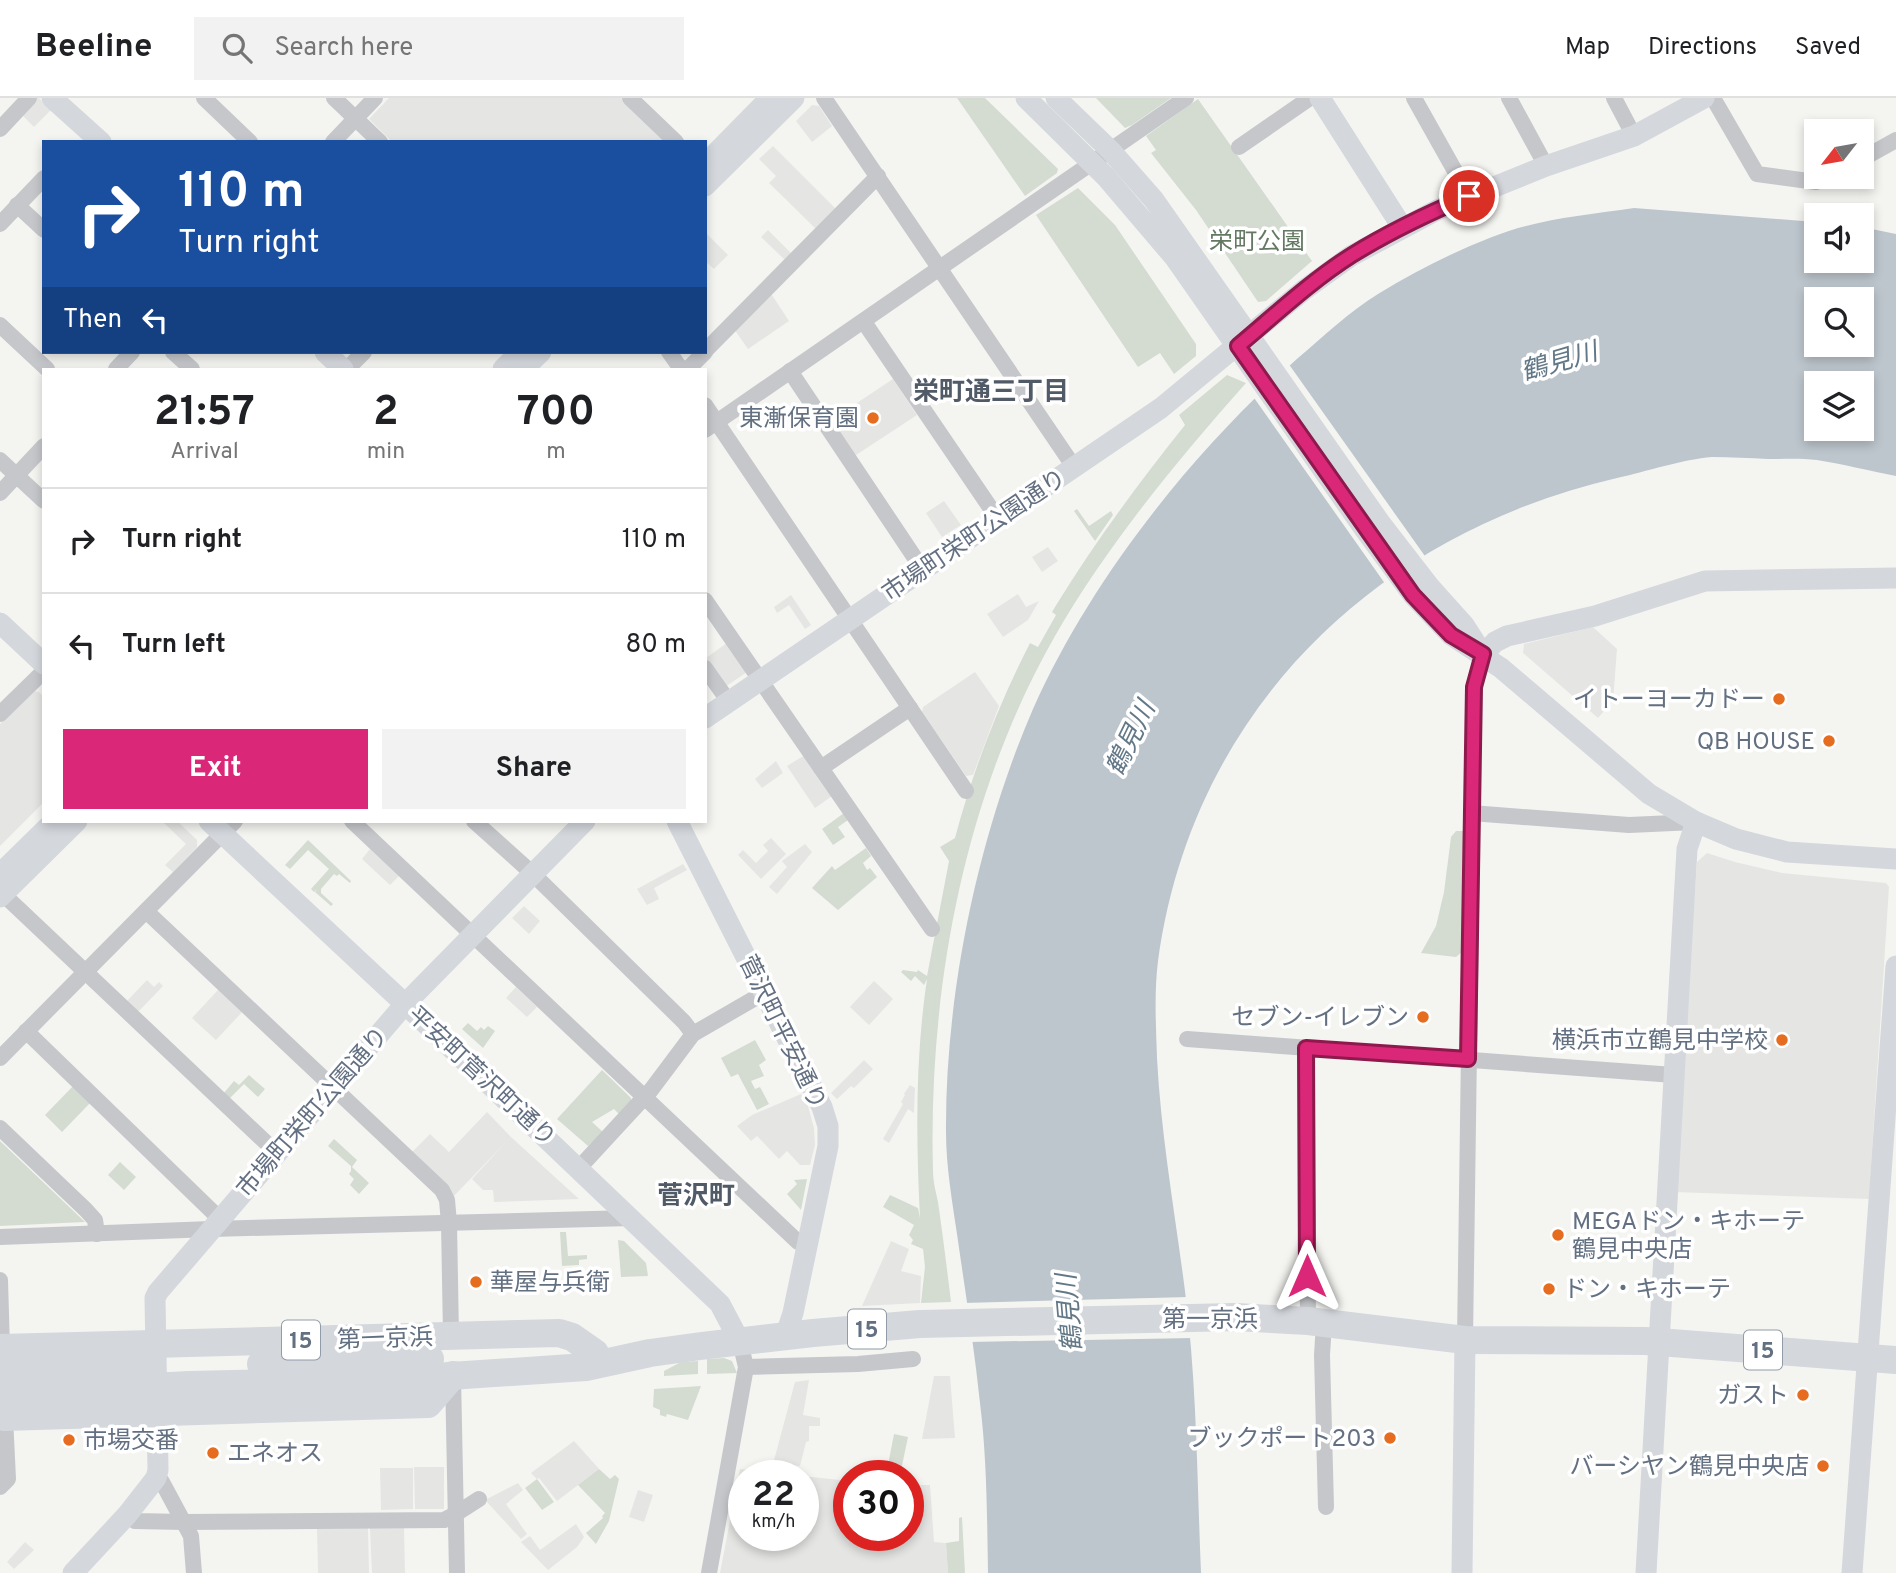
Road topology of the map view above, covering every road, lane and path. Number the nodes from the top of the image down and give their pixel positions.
1 (29, 98) edge
2 (52, 98) edge
3 (204, 98) edge
4 (334, 98) edge
5 (375, 98) edge
6 (770, 98) edge
7 (794, 98) edge
8 (824, 98) edge
9 (1026, 98) edge
10 (1056, 98) edge
11 (1186, 98) edge
12 (1310, 98) edge
13 (1320, 98) edge
14 (1415, 98) edge
15 (1509, 98) edge
16 (1614, 98) edge
17 (1704, 98) edge
18 (1713, 98) edge
19 (634, 99) edge
20 (355, 118) junction
21 (0, 129) edge
22 (1634, 136) junction
23 (89, 138) edge
24 (248, 140) edge
25 (335, 140) edge
26 (378, 140) edge
27 (674, 140) edge
28 (1896, 140) edge
29 (1239, 148) dead end
30 (1111, 151) junction
31 (1874, 152) edge
32 (707, 162) edge
33 (1093, 163) junction
34 (1546, 166) junction
35 (878, 176) junction
36 (42, 180) edge
37 (1804, 180) edge
38 (707, 184) edge
39 (1469, 196) junction
40 (17, 205) junction
41 (0, 223) edge
42 (1402, 227) junction
43 (42, 228) edge
44 (940, 268) junction
45 (864, 322) junction
46 (0, 324) edge
47 (1244, 341) junction
48 (707, 349) edge
49 (130, 354) edge
50 (175, 354) edge
51 (327, 354) edge
52 (362, 354) edge
53 (518, 354) edge
54 (539, 354) edge
55 (702, 354) edge
56 (46, 368) edge
57 (117, 368) edge
58 (191, 368) edge
59 (344, 368) edge
60 (346, 368) edge
61 (503, 368) edge
62 (524, 368) edge
63 (689, 368) edge
64 (790, 371) junction
65 (711, 426) edge
66 (42, 448) edge
67 (0, 460) edge
68 (1074, 467) junction
69 (16, 475) junction
70 (0, 493) edge
71 (42, 499) edge
72 (998, 519) junction
73 (923, 570) junction
74 (1896, 578) edge
75 (707, 603) edge
76 (850, 619) junction
77 (0, 623) edge
78 (1483, 654) junction
79 (42, 662) edge
80 (707, 671) edge
81 (42, 673) edge
82 (760, 680) junction
83 (729, 702) junction
84 (910, 708) junction
85 (0, 714) edge
86 (707, 717) edge
87 (821, 768) junction
88 (966, 791) dead end
89 (1471, 813) junction
90 (1696, 822) junction
91 (52, 823) edge
92 (75, 823) edge
93 (354, 823) edge
94 (476, 823) edge
95 (582, 823) edge
96 (678, 823) edge
97 (222, 825) edge
98 (1896, 859) edge
99 (533, 874) junction
100 (1, 888) edge
101 (146, 911) junction
102 (932, 929) dead end
103 (472, 935) junction
104 (1896, 965) edge
105 (85, 972) junction
106 (1895, 990) edge
107 (764, 993) junction
108 (405, 1004) junction
109 (26, 1031) junction
110 (693, 1034) junction
111 (1186, 1038) dead end
112 (1306, 1048) junction
113 (0, 1058) edge
114 (1468, 1059) junction
115 (1674, 1075) junction
116 (334, 1087) junction
117 (644, 1098) junction
118 (0, 1128) edge
119 (277, 1153) junction
120 (579, 1168) junction
121 (631, 1218) junction
122 (449, 1223) junction
123 (215, 1224) junction
124 (97, 1234) junction
125 (0, 1237) edge
126 (807, 1245) junction
127 (0, 1280) edge
128 (1316, 1322) junction
129 (451, 1336) junction
130 (785, 1336) junction
131 (1465, 1340) junction
132 (1658, 1343) junction
133 (596, 1353) junction
134 (650, 1353) junction
135 (743, 1354) junction
136 (1, 1355) edge
137 (913, 1359) dead end
138 (1882, 1359) edge
139 (453, 1375) junction
140 (156, 1378) junction
141 (2, 1408) edge
142 (156, 1478) junction
143 (0, 1487) edge
144 (479, 1499) dead end
145 (1326, 1507) dead end
146 (127, 1515) junction
147 (454, 1516) junction
148 (184, 1522) junction
149 (73, 1573) edge
150 (194, 1573) edge
151 (457, 1573) edge
152 (709, 1573) edge
153 (1462, 1573) edge
154 (1646, 1573) edge
155 (1852, 1573) edge

1 - 21 street
2 - 23 street
3 - 24 street
4 - 20 street
5 - 20 street
6 - 32 street
7 - 38 street
8 - 35 street
9 - 33 street
10 - 30 street
11 - 30 street
12 - 29 street
13 - 42 street
14 - 39 street
15 - 34 street
16 - 22 street
17 - 22 street, 市場町栄町公園通り
18 - 37 street
19 - 27 street
20 - 25 street
20 - 26 street
22 - 34 street, 市場町栄町公園通り
28 - 31 street
30 - 33 street
30 - 47 street
33 - 44 street
33 - 47 street
34 - 39 street, 市場町栄町公園通り
35 - 44 street
35 - 48 street
36 - 40 street
39 - 42 street, 市場町栄町公園通り
40 - 41 street
40 - 43 street
42 - 47 street, 市場町栄町公園通り
44 - 45 street
44 - 68 street
45 - 64 street
45 - 72 street
46 - 56 street
47 - 68 street, 市場町栄町公園通り
47 - 78 street
49 - 57 street
50 - 58 street
51 - 59 street
52 - 60 street
53 - 61 street
54 - 62 street
55 - 63 street
64 - 65 street
64 - 73 street
65 - 76 street
66 - 69 street
67 - 69 street
68 - 72 street, 市場町栄町公園通り
69 - 70 street
69 - 71 street
72 - 73 street, 市場町栄町公園通り
73 - 76 street, 市場町栄町公園通り
74 - 78 street
75 - 82 street
76 - 82 street, 市場町栄町公園通り
76 - 84 street
77 - 79 street
78 - 89 street
78 - 90 street
80 - 83 street
81 - 85 street
82 - 83 street, 市場町栄町公園通り
82 - 87 street
83 - 86 street, 市場町栄町公園通り
84 - 87 street
84 - 88 street
87 - 102 street
89 - 90 street
89 - 114 street
90 - 98 street
90 - 115 street
91 - 100 street
92 - 100 street
93 - 103 street
94 - 99 street
95 - 99 street, 市場町栄町公園通り
96 - 107 street, 菅沢町平安通り
97 - 101 street
97 - 108 street, 平安町菅沢町通り
99 - 103 street, 市場町栄町公園通り
99 - 110 street
100 - 105 street
101 - 105 street
101 - 116 street
103 - 108 street, 市場町栄町公園通り
103 - 117 street
104 - 106 street
105 - 109 street
105 - 119 street
106 - 138 street
107 - 110 street
107 - 126 street, 菅沢町平安通り
108 - 116 street, 市場町栄町公園通り
108 - 120 street, 平安町菅沢町通り
109 - 113 street
109 - 123 street
110 - 117 street
111 - 112 street
112 - 114 street
112 - 128 street
114 - 115 street
114 - 131 street
115 - 132 street
116 - 119 street, 市場町栄町公園通り
116 - 122 street
117 - 120 street
117 - 126 street
118 - 124 street
119 - 123 street, 市場町栄町公園通り
120 - 121 street, 平安町菅沢町通り
121 - 122 street
121 - 135 street, 平安町菅沢町通り
122 - 123 street
122 - 129 street
123 - 124 street
123 - 140 street, 市場町栄町公園通り
124 - 125 street
126 - 130 street, 菅沢町平安通り
127 - 136 street
128 - 130 highway, 第一京浜 / 15
128 - 131 highway, 第一京浜 / 15
128 - 145 street
129 - 133 highway, 第一京浜 / 15
129 - 140 highway, 第一京浜 / 15
130 - 135 highway, 第一京浜 / 15
131 - 132 highway, 第一京浜 / 15
131 - 153 street
132 - 138 highway, 第一京浜 / 15
132 - 154 street
133 - 134 highway, 第一京浜 / 15
133 - 140 highway, 第一京浜 / 15
134 - 135 highway, 第一京浜 / 15
134 - 139 highway, 第一京浜 / 15
135 - 137 street
135 - 152 street
136 - 140 highway, 第一京浜 / 15
138 - 155 street
139 - 140 highway, 第一京浜 / 15
139 - 147 street
140 - 141 highway, 第一京浜 / 15
140 - 142 street, 市場町栄町公園通り
141 - 143 street
142 - 146 street
142 - 148 street
144 - 147 street
146 - 148 street
146 - 149 street
147 - 148 street
147 - 151 street
148 - 150 street

